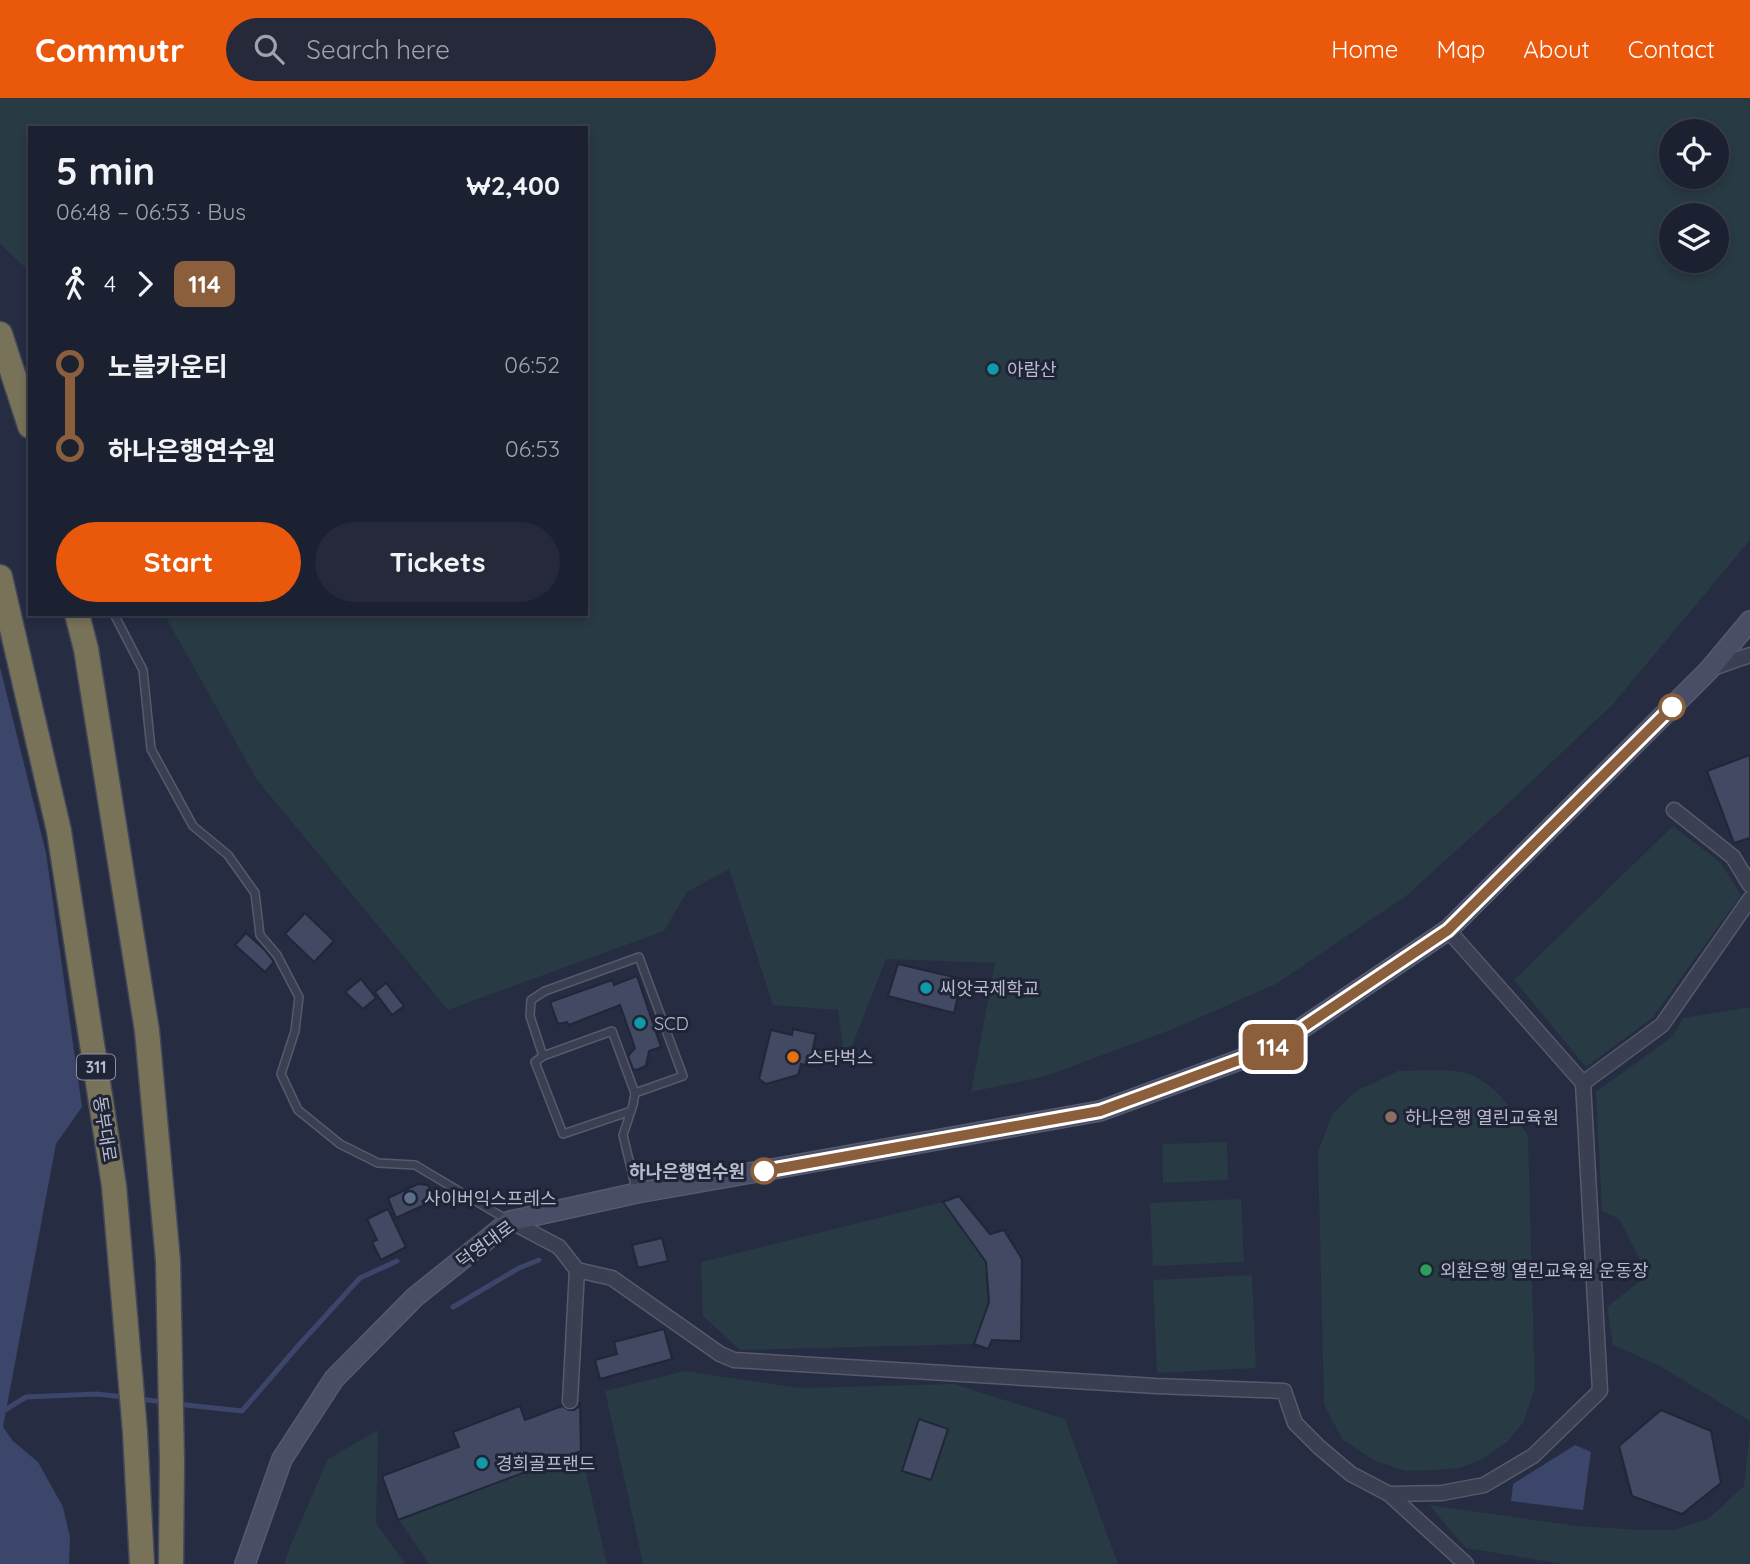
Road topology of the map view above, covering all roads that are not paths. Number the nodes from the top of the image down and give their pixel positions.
1 (0, 334) edge
2 (28, 420) edge
3 (0, 577) edge
4 (78, 616) edge
5 (115, 616) edge
6 (1750, 621) edge
7 (1750, 655) edge
8 (1709, 670) junction
9 (1674, 810) dead end
10 (1750, 885) edge
11 (1750, 899) edge
12 (1448, 930) junction
13 (543, 1056) junction
14 (1583, 1083) junction
15 (635, 1093) junction
16 (631, 1111) junction
17 (637, 1193) junction
18 (510, 1222) junction
19 (577, 1270) junction
20 (570, 1401) dead end
21 (1389, 1494) junction
22 (142, 1564) edge
23 (171, 1564) edge
24 (245, 1564) edge
25 (1466, 1564) edge

1 - 2 highway
3 - 22 highway, 동부대로 / 311
4 - 23 highway
5 - 18 lane
6 - 8 main road, 덕영대로
7 - 8 street
8 - 12 main road, 덕영대로
9 - 10 street
11 - 14 street
12 - 14 street
12 - 17 main road, 덕영대로
13 - 15 lane
13 - 15 lane
13 - 16 lane
14 - 21 street
15 - 16 lane
16 - 17 lane
17 - 18 main road, 덕영대로
18 - 19 street
18 - 24 main road, 덕영대로
19 - 20 street
19 - 21 street
21 - 25 street

